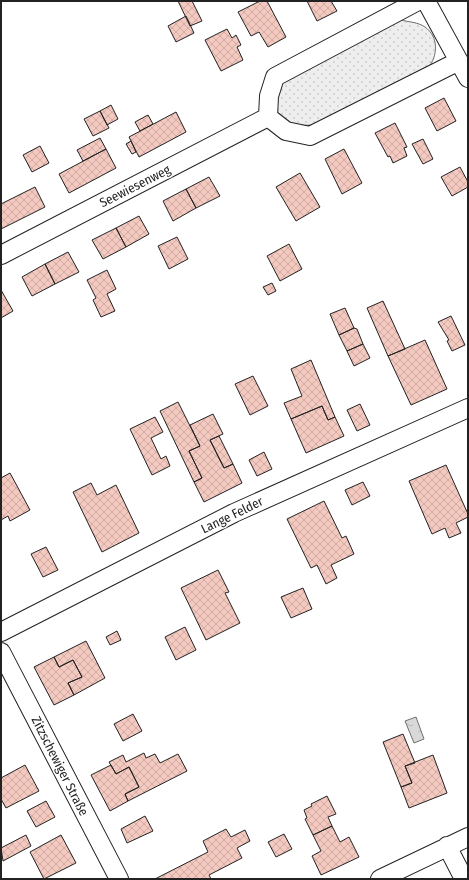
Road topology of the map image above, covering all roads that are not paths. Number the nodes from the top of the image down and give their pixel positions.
1 (418, 1) edge
2 (426, 1) edge
3 (459, 61) junction
4 (468, 78) edge
5 (268, 117) junction
6 (1, 255) edge
7 (468, 408) edge
8 (1, 632) edge
9 (1, 652) edge
10 (468, 837) edge
11 (447, 846) junction
12 (119, 879) edge
13 (380, 879) edge
14 (464, 879) edge

1 - 5 street
2 - 3 street
3 - 4 street
3 - 5 street
5 - 6 street, Seewiesenweg
7 - 8 street, Lange Felder
9 - 12 street, Zitzschewiger Straße
10 - 11 street
11 - 13 street
11 - 14 street

